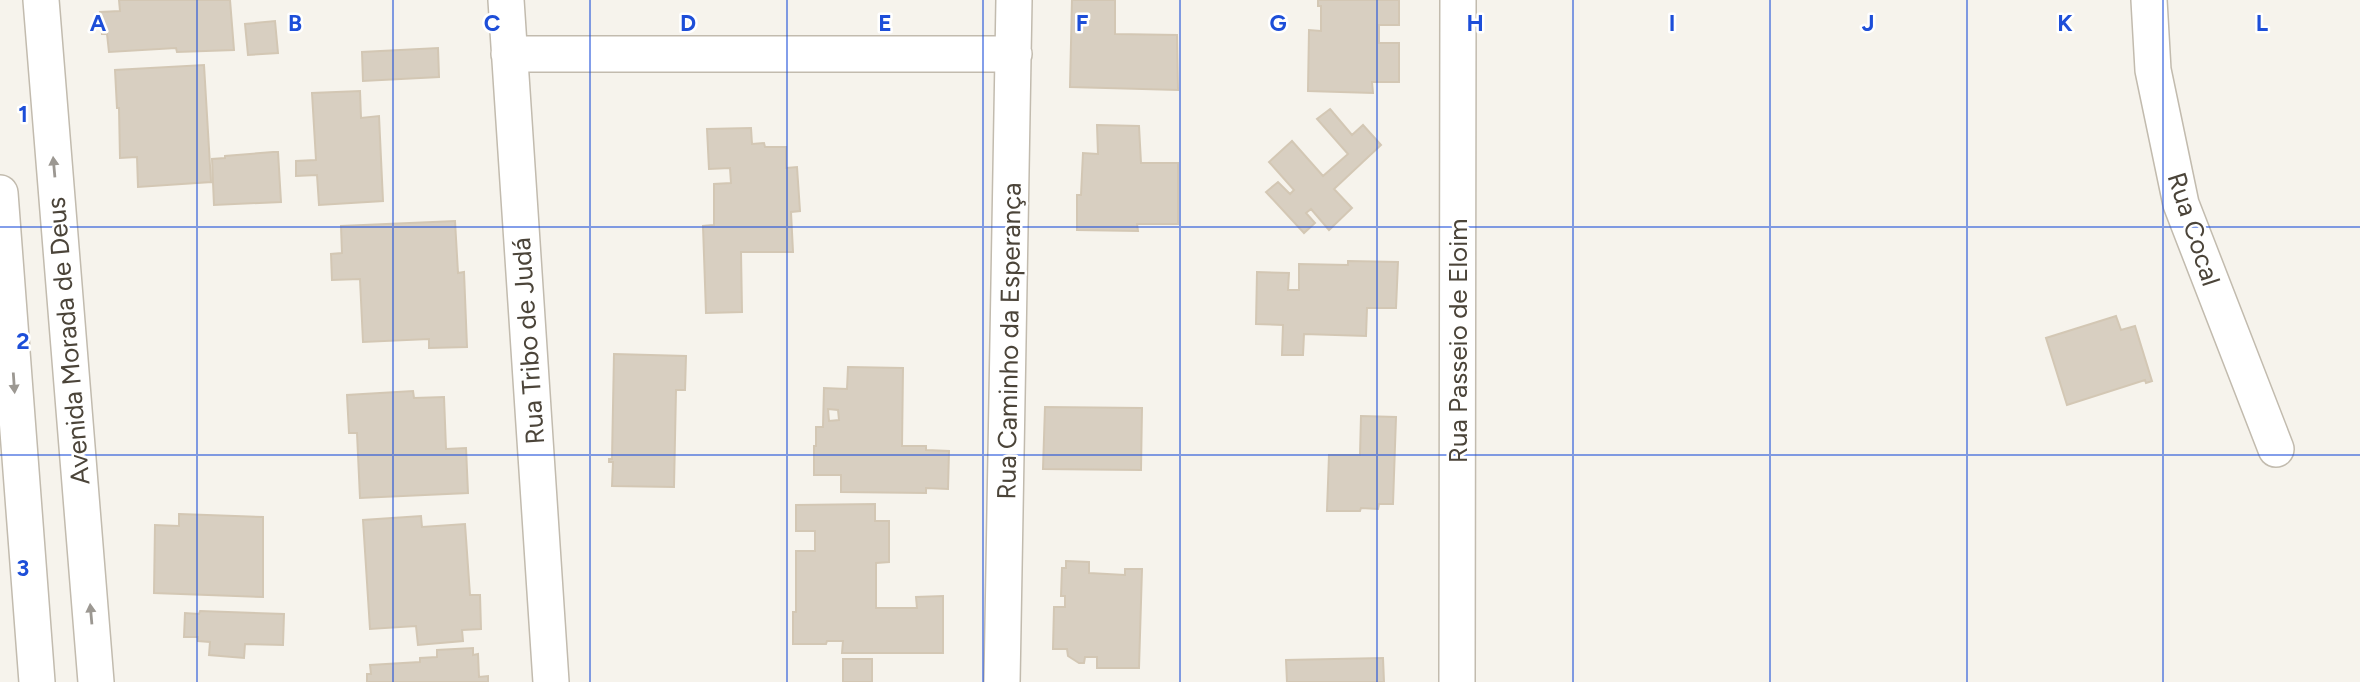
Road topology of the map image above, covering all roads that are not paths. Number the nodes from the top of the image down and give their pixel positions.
1 (41, 0) edge
2 (506, 0) edge
3 (1014, 0) edge
4 (1458, 0) edge
5 (2149, 0) edge
6 (509, 54) junction
7 (1014, 54) junction
8 (0, 193) edge
9 (2276, 449) dead end
10 (37, 682) edge
11 (96, 682) edge
12 (551, 682) edge
13 (1002, 682) edge
14 (1457, 682) edge

11 -> 1 street, Avenida Morada de Deus
2 - 6 street, Rua Tribo de Judá
3 - 7 street, Rua Caminho da Esperança
4 - 14 street, Rua Passeio de Eloim
5 - 9 street, Rua Cocal
6 - 7 street
6 - 12 street, Rua Tribo de Judá
7 - 13 street, Rua Caminho da Esperança
8 -> 10 street, Avenida Morada de Deus

